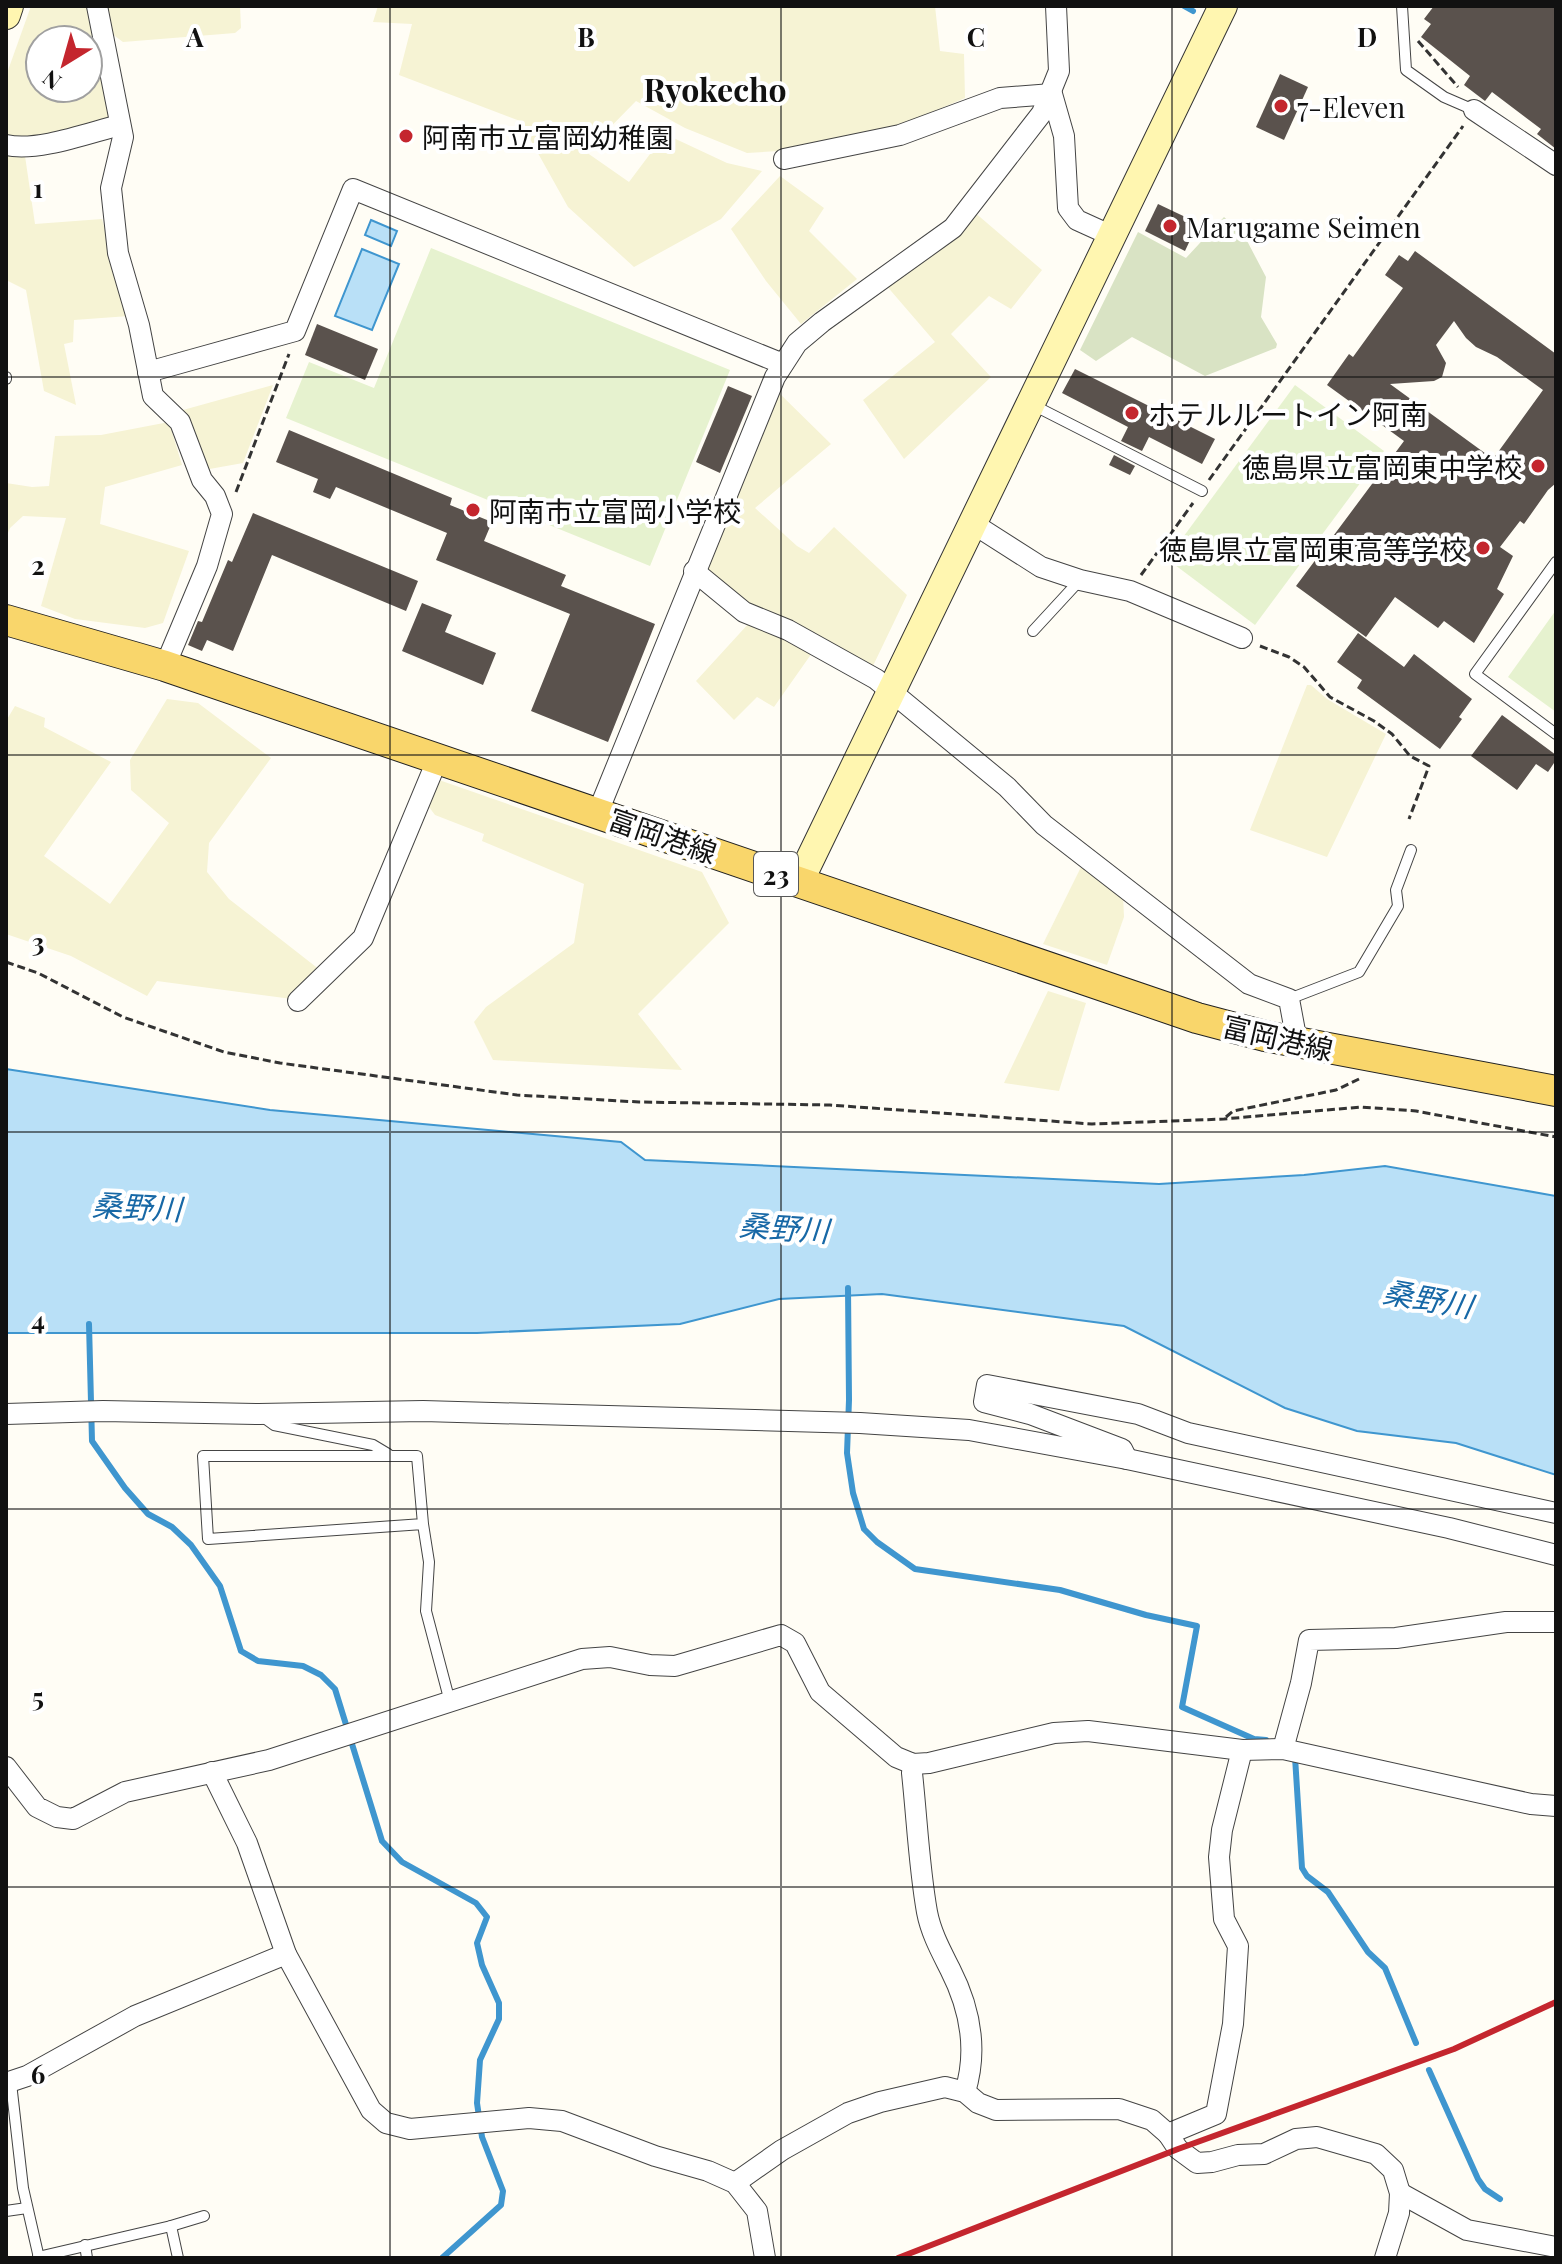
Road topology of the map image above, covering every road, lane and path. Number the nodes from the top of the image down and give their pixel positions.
1 (9, 6) edge
2 (97, 6) edge
3 (1056, 6) edge
4 (1223, 6) edge
5 (1402, 6) edge
6 (6, 15) edge
7 (1404, 26) junction
8 (1052, 94) junction
9 (1474, 110) junction
10 (120, 125) junction
11 (6, 145) edge
12 (784, 159) dead end
13 (1556, 165) edge
14 (1110, 235) junction
15 (295, 331) junction
16 (783, 364) junction
17 (148, 372) junction
18 (1029, 403) junction
19 (1202, 491) junction
20 (222, 514) junction
21 (972, 523) junction
22 (1556, 562) edge
23 (694, 571) junction
24 (1080, 580) junction
25 (1130, 591) junction
26 (6, 620) edge
27 (1033, 631) dead end
28 (1242, 638) joint
29 (165, 666) junction
30 (890, 691) junction
31 (1556, 734) edge
32 (438, 758) junction
33 (598, 812) junction
34 (1409, 819) dead end
35 (1411, 850) dead end
36 (799, 882) junction
37 (6, 962) edge
38 (1289, 999) junction
39 (298, 1001) dead end
40 (1297, 1042) junction
41 (1390, 1061) junction
42 (1556, 1091) edge
43 (1224, 1119) junction
44 (1556, 1137) edge
45 (6, 1414) edge
46 (259, 1414) junction
47 (390, 1455) junction
48 (1127, 1459) junction
49 (1556, 1513) edge
50 (423, 1524) junction
51 (1556, 1555) edge
52 (1556, 1622) edge
53 (450, 1702) junction
54 (1283, 1749) junction
55 (1242, 1750) junction
56 (913, 1764) junction
57 (6, 1767) edge
58 (212, 1772) junction
59 (1556, 1806) edge
60 (286, 1954) junction
61 (9, 2083) edge
62 (965, 2092) junction
63 (1168, 2134) junction
64 (735, 2183) junction
65 (1400, 2193) junction
66 (27, 2208) junction
67 (6, 2211) edge
68 (204, 2216) dead end
69 (171, 2226) junction
70 (85, 2245) junction
71 (1556, 2247) edge
72 (39, 2257) edge
73 (87, 2258) edge
74 (178, 2258) edge
75 (765, 2258) edge
76 (1385, 2258) edge

1 - 6 street
2 - 10 street
3 - 8 street
4 - 14 street
5 - 7 lane
7 - 9 path
7 - 9 lane
8 - 12 street
8 - 14 street
8 - 16 street
9 - 13 street
9 - 19 path
10 - 11 street
10 - 17 street
14 - 18 street
15 - 16 street
15 - 17 street
15 - 20 path
16 - 23 street
17 - 20 street
18 - 19 lane
18 - 21 street
19 - 25 path
20 - 29 street
21 - 24 street
21 - 30 street
22 - 31 lane
23 - 30 street
23 - 33 street
24 - 25 street
24 - 27 lane
25 - 28 street
26 - 29 main road, 富岡港線 / 23
28 - 34 path
29 - 32 main road, 富岡港線 / 23
30 - 36 street
30 - 38 street
32 - 33 main road, 富岡港線 / 23
32 - 39 street
33 - 36 main road, 富岡港線 / 23
35 - 38 lane
36 - 40 main road, 富岡港線 / 23
37 - 43 path
38 - 40 street
40 - 41 main road, 富岡港線 / 23
41 - 42 main road, 富岡港線 / 23
41 - 43 path
43 - 44 path
45 - 46 street
46 - 47 lane
46 - 48 street
47 - 50 lane
47 - 50 lane
48 - 49 street
48 - 51 street
50 - 53 lane
52 - 54 street
53 - 56 street
53 - 58 street
54 - 55 street
54 - 59 street
55 - 56 street
55 - 63 street
56 - 62 street
57 - 58 street
58 - 60 street
60 - 61 street
60 - 64 street
61 - 66 lane
62 - 63 street
62 - 64 street
63 - 65 street
64 - 75 street
65 - 71 street
65 - 76 street
66 - 67 lane
66 - 72 lane
68 - 69 lane
69 - 70 lane
69 - 74 lane
70 - 72 lane
70 - 73 lane

